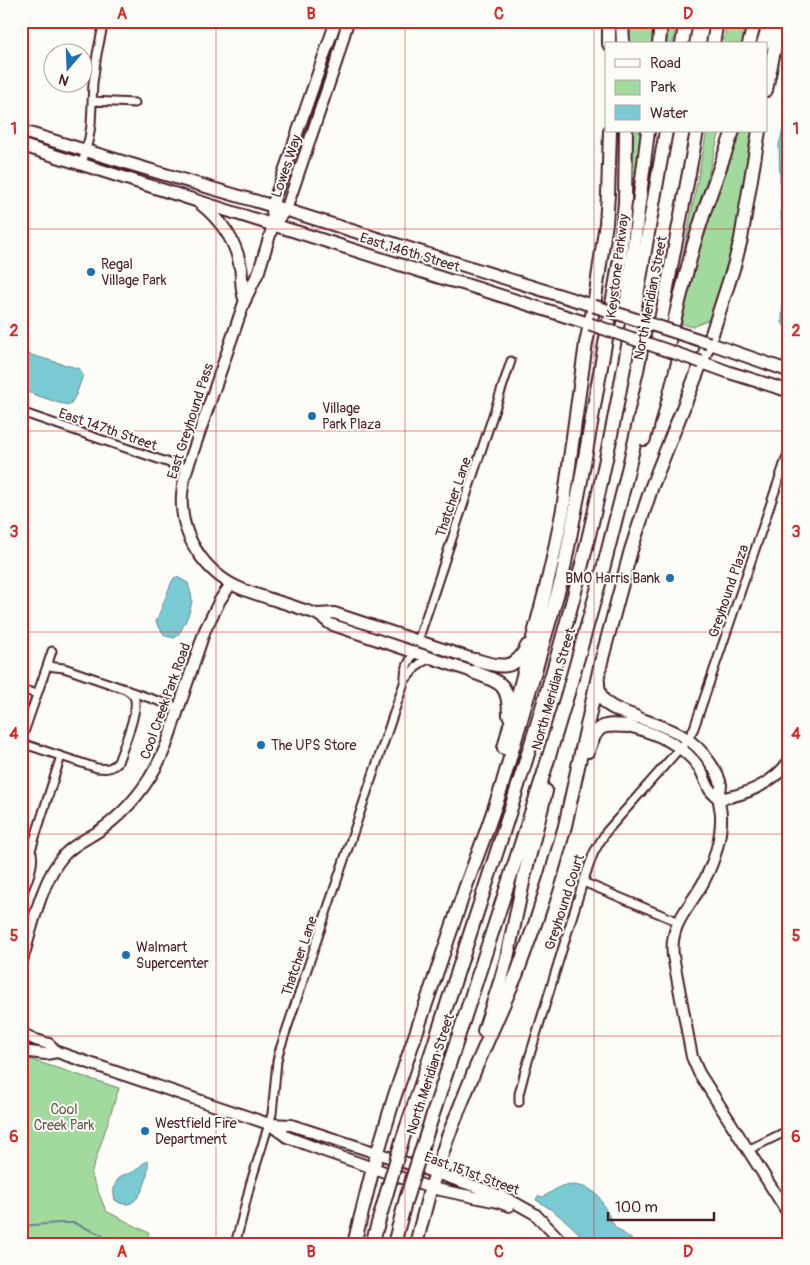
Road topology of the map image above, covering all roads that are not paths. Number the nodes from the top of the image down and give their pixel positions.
1 (104, 21) edge
2 (336, 21) edge
3 (348, 21) edge
4 (610, 21) edge
5 (622, 21) edge
6 (661, 21) edge
7 (686, 21) edge
8 (717, 21) edge
9 (755, 21) edge
10 (770, 21) edge
11 (780, 21) edge
12 (609, 42) edge
13 (623, 42) edge
14 (658, 42) edge
15 (682, 42) edge
16 (713, 42) edge
17 (750, 42) edge
18 (764, 42) edge
19 (768, 80) edge
20 (92, 101) junction
21 (134, 103) dead end
22 (21, 131) edge
23 (610, 132) edge
24 (626, 132) edge
25 (648, 132) edge
26 (666, 132) edge
27 (697, 132) edge
28 (726, 132) edge
29 (733, 132) edge
30 (759, 132) edge
31 (21, 145) edge
32 (86, 151) junction
33 (82, 164) junction
34 (196, 201) junction
35 (272, 206) junction
36 (706, 206) junction
37 (286, 210) junction
38 (273, 226) junction
39 (245, 300) junction
40 (594, 306) junction
41 (590, 324) junction
42 (709, 343) junction
43 (512, 361) dead end
44 (701, 362) junction
45 (789, 370) edge
46 (789, 391) edge
47 (617, 405) junction
48 (21, 412) edge
49 (789, 450) edge
50 (187, 469) junction
51 (602, 573) junction
52 (230, 584) junction
53 (545, 592) junction
54 (318, 614) junction
55 (418, 640) junction
56 (52, 652) dead end
57 (415, 652) junction
58 (431, 659) junction
59 (601, 662) junction
60 (577, 665) junction
61 (47, 666) junction
62 (475, 666) junction
63 (406, 680) junction
64 (21, 689) edge
65 (125, 689) junction
66 (37, 694) junction
67 (179, 708) junction
68 (632, 722) junction
69 (510, 728) junction
70 (688, 739) junction
71 (21, 742) edge
72 (679, 748) junction
73 (61, 756) junction
74 (789, 761) edge
75 (718, 799) junction
76 (571, 800) junction
77 (21, 844) edge
78 (31, 850) junction
79 (583, 882) junction
80 (466, 886) junction
81 (21, 898) edge
82 (679, 922) junction
83 (21, 964) edge
84 (21, 1032) edge
85 (21, 1051) edge
86 (57, 1052) junction
87 (461, 1102) junction
88 (518, 1102) dead end
89 (269, 1124) junction
90 (789, 1130) edge
91 (748, 1150) junction
92 (377, 1153) junction
93 (373, 1168) junction
94 (436, 1174) junction
95 (431, 1188) junction
96 (789, 1215) edge
97 (545, 1224) junction
98 (235, 1244) edge
99 (354, 1244) edge
100 (372, 1244) edge
101 (394, 1244) edge
102 (416, 1244) edge
103 (564, 1244) edge

1 - 20 street
2 - 35 street, Lowes Way
3 - 37 street, Lowes Way
4 - 12 highway
5 - 13 highway
6 - 14 highway
7 - 15 highway
8 - 16 highway
9 - 17 highway
10 - 18 highway
11 - 19 highway
20 - 21 street
20 - 32 street
22 - 32 main road, East 146th Street
23 - 40 highway
24 - 80 highway
25 - 47 highway, Keystone Parkway
26 - 47 highway, North Meridian Street
27 - 51 highway, North Meridian Street
28 - 36 highway
29 - 36 highway
30 - 42 highway
31 - 33 main road, East 146th Street
32 - 33 street
32 - 35 main road, East 146th Street
33 - 34 main road, East 146th Street
34 - 38 main road, East 146th Street
34 - 39 main road
35 - 37 main road, East 146th Street
35 - 38 street, Lowes Way
36 - 51 highway
37 - 38 street, Lowes Way
37 - 40 main road, East 146th Street
38 - 39 street, East Greyhound Pass
38 - 41 main road, East 146th Street
39 - 50 street, East Greyhound Pass
40 - 41 highway
40 - 42 main road, East 146th Street, bridge
41 - 44 main road, East 146th Street, bridge
41 - 53 highway
42 - 44 highway
42 - 45 main road, East 146th Street
43 - 55 street, Thatcher Lane
44 - 46 main road, East 146th Street
44 - 59 highway
47 - 100 highway, North Meridian Street, bridge
48 - 50 street, East 147th Street
49 - 70 street, Greyhound Plaza
50 - 52 street, East Greyhound Pass
51 - 60 highway, North Meridian Street
52 - 54 street, East Greyhound Pass
52 - 67 street, Cool Creek Park Road
53 - 62 highway
53 - 69 highway
54 - 55 street, East Greyhound Pass
54 - 57 street, East Greyhound Pass
55 - 62 street, East Greyhound Pass
56 - 61 street
57 - 58 street, East Greyhound Pass
57 - 63 street, Thatcher Lane
58 - 62 street, East Greyhound Pass
58 - 63 street, Thatcher Lane
59 - 68 highway
59 - 76 highway
60 - 87 highway
60 - 101 highway, North Meridian Street, bridge
61 - 65 street
61 - 66 street
62 - 69 highway
63 - 89 street, Thatcher Lane
64 - 66 street
65 - 67 street
65 - 73 street
66 - 71 street
67 - 83 street, Cool Creek Park Road
68 - 70 street
68 - 72 street
68 - 76 highway
69 - 80 highway
70 - 72 street, Greyhound Court
70 - 75 street
71 - 73 street
72 - 75 street
72 - 79 street, Greyhound Court
73 - 78 street
74 - 75 street
75 - 82 street
76 - 87 highway
77 - 78 street
78 - 81 street
79 - 82 street
79 - 88 street, Greyhound Court
80 - 92 highway
82 - 91 street
84 - 86 street, East 151st Street
85 - 86 street, East 151st Street
86 - 89 street, East 151st Street
87 - 94 highway
89 - 92 street, East 151st Street
89 - 93 street, East 151st Street
89 - 98 street, Thatcher Lane
90 - 91 street
91 - 96 street
92 - 93 highway
92 - 94 street, East 151st Street
93 - 95 street, East 151st Street
93 - 99 highway
94 - 95 highway
94 - 97 street, East 151st Street
95 - 97 street, East 151st Street
95 - 102 highway
97 - 103 street, East 151st Street

